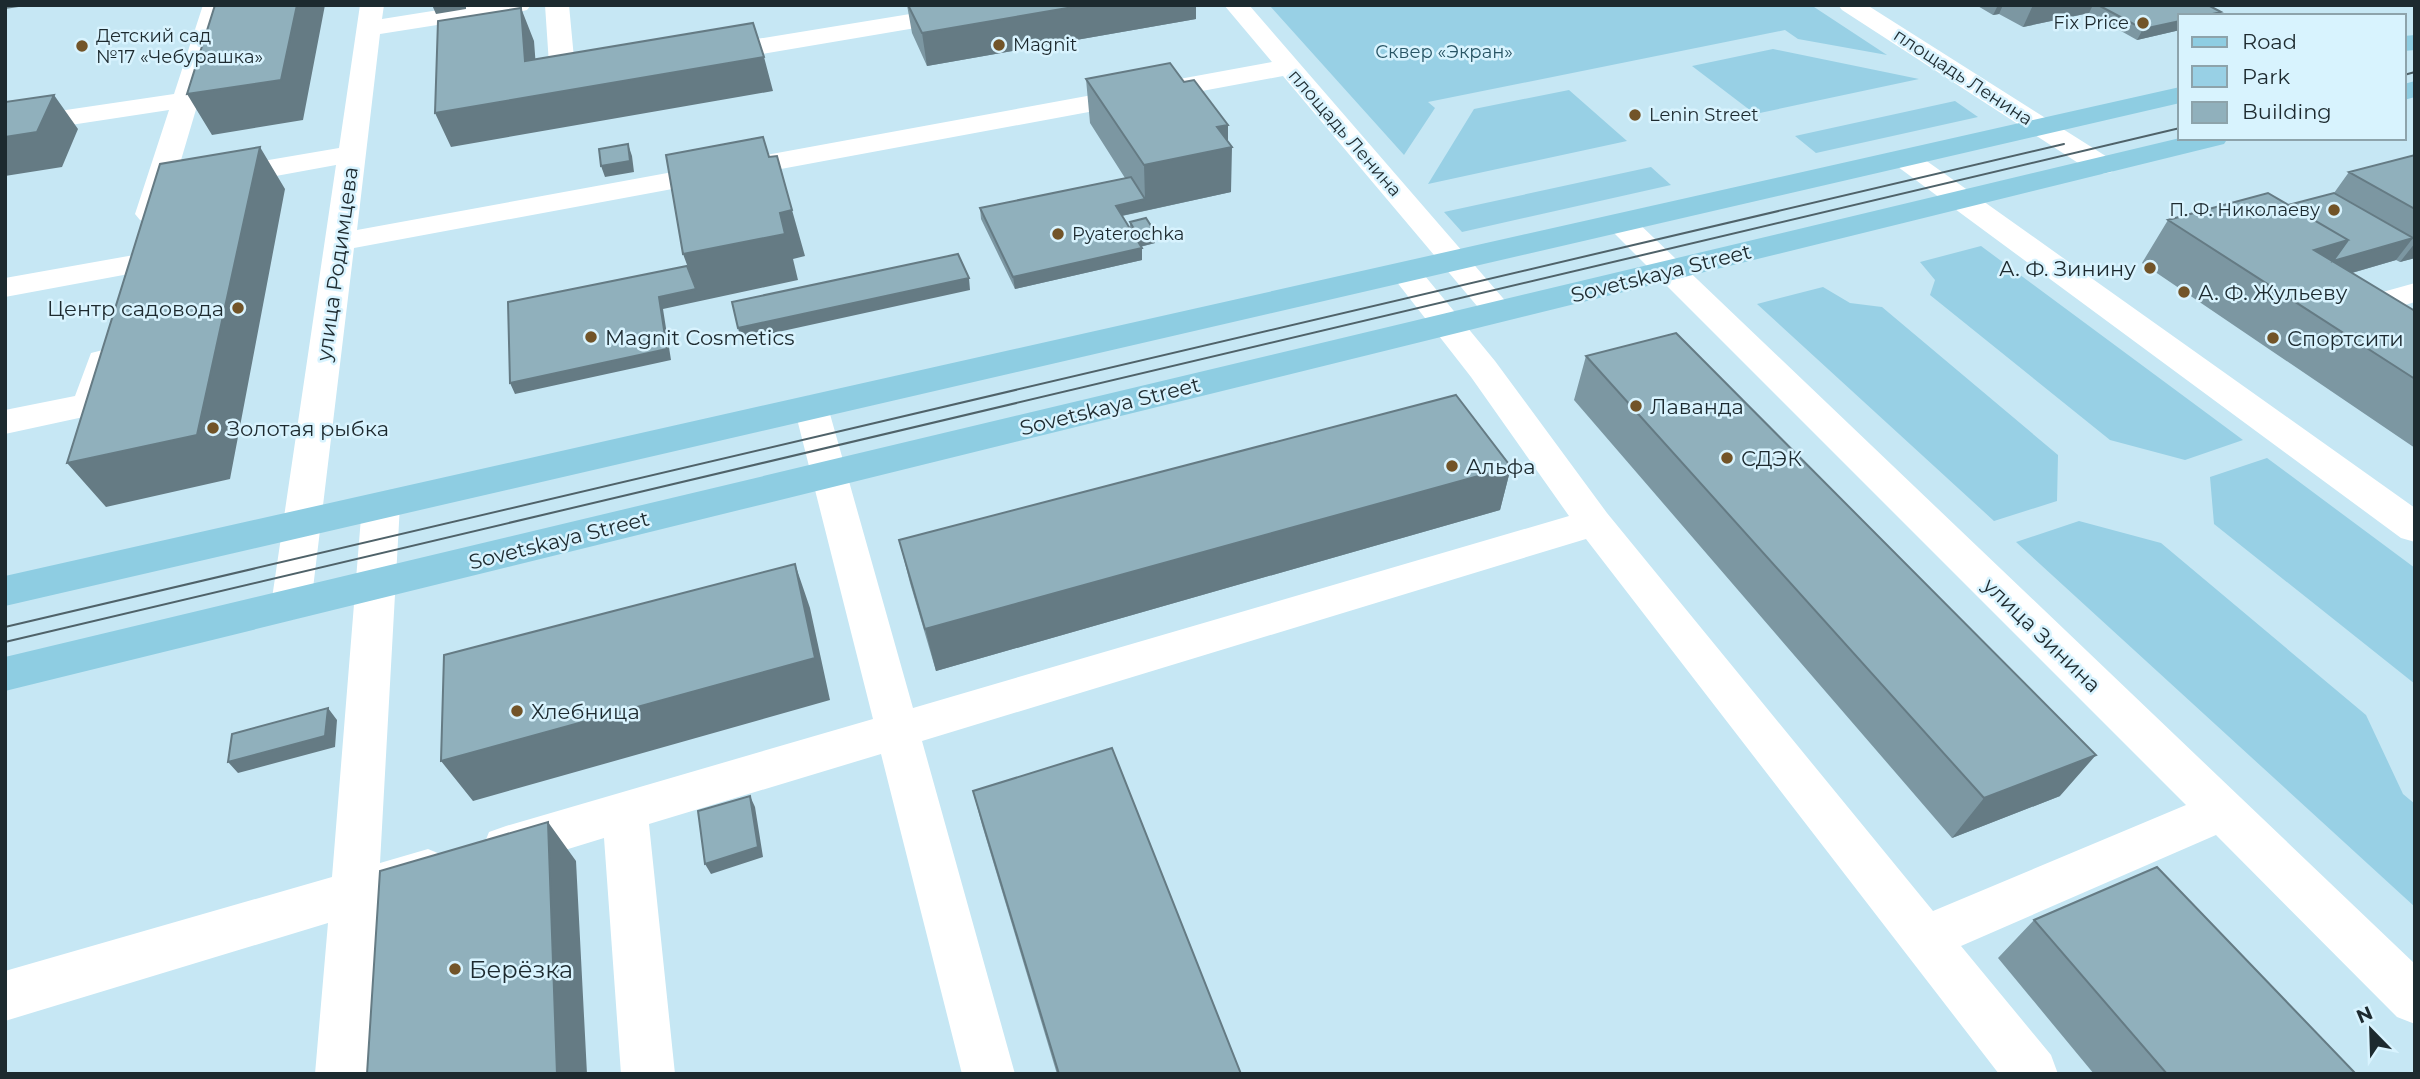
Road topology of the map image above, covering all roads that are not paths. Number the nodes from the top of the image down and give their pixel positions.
1 (215, 5) edge
2 (519, 5) edge
3 (557, 5) edge
4 (1010, 5) edge
5 (1236, 5) edge
6 (1850, 5) edge
7 (370, 17) edge
8 (687, 59) edge
9 (1289, 67) junction
10 (618, 70) edge
11 (2178, 95) edge
12 (186, 100) junction
13 (5, 127) edge
14 (2041, 127) junction
15 (2206, 140) edge
16 (352, 154) junction
17 (1904, 158) junction
18 (2102, 166) junction
19 (179, 185) junction
20 (1961, 200) junction
21 (1621, 223) junction
22 (340, 242) junction
23 (1455, 260) junction
24 (1670, 270) junction
25 (1405, 272) junction
26 (5, 288) edge
27 (2415, 292) edge
28 (1499, 312) junction
29 (1447, 324) junction
30 (2395, 326) edge
31 (110, 341) edge
32 (811, 407) junction
33 (5, 422) edge
34 (828, 475) junction
35 (381, 505) junction
36 (302, 523) junction
37 (1594, 523) junction
38 (2415, 528) edge
39 (376, 585) junction
40 (5, 591) edge
41 (291, 605) junction
42 (5, 674) edge
43 (897, 731) junction
44 (2223, 811) junction
45 (625, 812) junction
46 (355, 892) junction
47 (1924, 938) junction
48 (5, 996) edge
49 (2415, 999) edge
50 (342, 1074) edge
51 (648, 1074) edge
52 (989, 1074) edge
53 (2032, 1074) edge

1 - 12 street
2 - 7 street
3 - 10 street
4 - 8 street
5 - 9 street, площадь Ленина
6 - 14 street, площадь Ленина
7 - 16 street, улица Родимцева
9 - 22 street
9 - 23 street, площадь Ленина
11 - 14 main road
12 - 13 street
12 - 19 street
14 - 17 main road
14 - 18 street, площадь Ленина
15 - 18 main road, Sovetskaya Street
16 - 19 street
16 - 22 street, улица Родимцева
17 - 20 street
17 - 21 main road
18 - 20 main road, Sovetskaya Street
19 - 26 street
20 - 24 main road, Sovetskaya Street
20 - 38 street
21 - 23 main road
21 - 24 street, улица Зинина
22 - 36 street, улица Родимцева
23 - 25 main road
23 - 28 street, площадь Ленина
24 - 28 main road, Sovetskaya Street
24 - 44 street, улица Зинина
25 - 29 street
25 - 32 main road
27 - 30 street
28 - 29 main road, Sovetskaya Street
29 - 34 main road, Sovetskaya Street
29 - 37 street
31 - 33 street
32 - 34 street
32 - 35 main road
34 - 39 main road, Sovetskaya Street
34 - 43 street
35 - 36 main road
35 - 39 street
36 - 40 main road
36 - 41 street, улица Родимцева
37 - 43 street
37 - 47 street
39 - 41 main road, Sovetskaya Street
39 - 46 street
41 - 42 main road, Sovetskaya Street
43 - 45 street
43 - 52 street
44 - 47 street
44 - 49 street, улица Зинина
45 - 46 street
45 - 51 street
46 - 48 street
46 - 50 street
47 - 53 street

